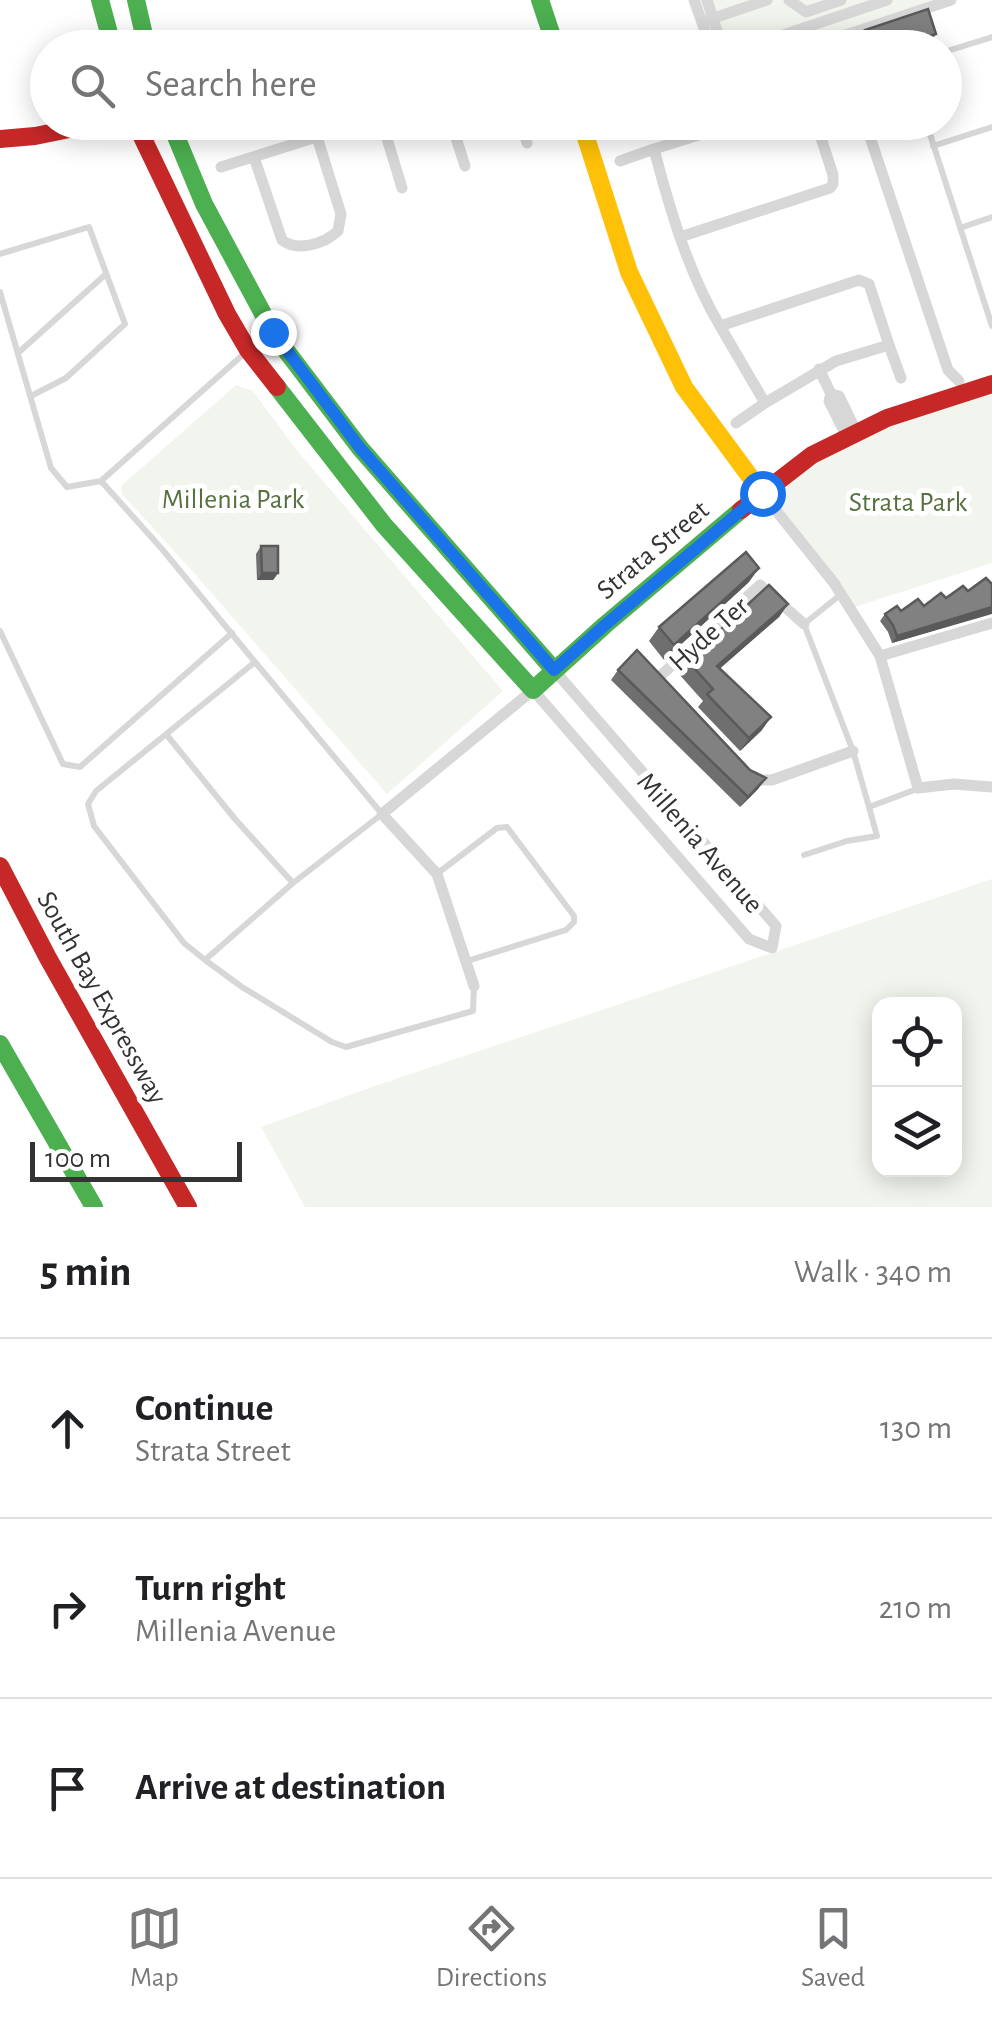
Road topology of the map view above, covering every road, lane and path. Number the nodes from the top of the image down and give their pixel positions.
1 (100, 0) edge
2 (136, 0) edge
3 (540, 0) edge
4 (694, 0) edge
5 (707, 0) edge
6 (767, 0) edge
7 (789, 0) edge
8 (887, 0) edge
9 (951, 0) edge
10 (812, 4) edge
11 (837, 5) edge
12 (707, 20) junction
13 (108, 30) edge
14 (143, 30) edge
15 (550, 30) edge
16 (708, 30) edge
17 (714, 30) edge
18 (783, 30) edge
19 (839, 30) edge
20 (868, 30) edge
21 (992, 37) edge
22 (962, 46) edge
23 (992, 126) edge
24 (30, 136) edge
25 (962, 136) edge
26 (0, 138) edge
27 (144, 140) edge
28 (177, 140) edge
29 (308, 140) edge
30 (318, 140) edge
31 (387, 140) edge
32 (457, 140) edge
33 (527, 140) edge
34 (586, 140) edge
35 (685, 140) edge
36 (822, 140) edge
37 (871, 140) edge
38 (932, 140) edge
39 (951, 140) edge
40 (528, 143) dead end
41 (934, 146) junction
42 (654, 150) junction
43 (254, 157) junction
44 (620, 161) dead end
45 (465, 166) dead end
46 (221, 167) dead end
47 (402, 188) dead end
48 (992, 217) edge
49 (960, 228) junction
50 (680, 237) junction
51 (0, 254) edge
52 (106, 274) junction
53 (0, 292) edge
54 (990, 312) edge
55 (720, 326) junction
56 (992, 326) edge
57 (273, 332) junction
58 (890, 344) junction
59 (248, 350) junction
60 (18, 353) junction
61 (820, 369) junction
62 (901, 378) dead end
63 (958, 380) dead end
64 (992, 384) edge
65 (31, 396) junction
66 (765, 403) junction
67 (736, 423) dead end
68 (852, 435) junction
69 (101, 481) junction
70 (762, 493) junction
71 (841, 594) junction
72 (804, 624) junction
73 (991, 628) edge
74 (0, 630) edge
75 (233, 633) junction
76 (880, 656) junction
77 (255, 662) junction
78 (554, 670) junction
79 (533, 690) junction
80 (670, 692) edge
81 (166, 734) junction
82 (853, 752) junction
83 (749, 774) edge
84 (992, 787) edge
85 (918, 788) junction
86 (869, 807) junction
87 (382, 814) junction
88 (804, 855) dead end
89 (0, 866) edge
90 (437, 874) junction
91 (293, 883) junction
92 (205, 960) junction
93 (466, 962) junction
94 (474, 986) joint
95 (0, 1044) edge
96 (94, 1207) edge
97 (188, 1207) edge

1 - 13 main road
2 - 14 main road
3 - 15 main road
4 - 12 street
5 - 12 street
6 - 12 street
7 - 10 street
8 - 11 street
9 - 20 street
10 - 11 street
11 - 18 street
11 - 19 street
12 - 16 street
12 - 17 street
21 - 22 lane
23 - 25 lane
24 - 26 main road
27 - 59 main road, Millenia Avenue
28 - 57 main road, Millenia Avenue
29 - 43 street
30 - 43 street
31 - 47 street
32 - 45 street
33 - 40 street
34 - 70 main road
35 - 42 street
36 - 50 street
37 - 63 street
38 - 41 lane
39 - 41 lane
41 - 49 lane
42 - 44 street
42 - 50 street
43 - 46 street
48 - 49 lane
49 - 54 lane
50 - 55 street
51 - 52 lane
52 - 60 lane
52 - 65 lane
53 - 60 lane
54 - 56 lane
55 - 58 street
55 - 66 street
57 - 59 main road
57 - 78 main road, Millenia Avenue
58 - 61 street
58 - 62 street
59 - 69 lane
59 - 79 main road, Millenia Avenue
60 - 65 lane
61 - 66 street
61 - 68 street
64 - 68 main road, Strata Street
65 - 69 lane
66 - 67 street
68 - 70 main road, Strata Street
69 - 75 lane
70 - 71 street
70 - 78 main road, Strata Street
71 - 72 lane
71 - 76 street
72 - 80 street, Hyde Ter
72 - 82 lane
73 - 76 street
74 - 75 lane
75 - 77 lane
76 - 85 street
77 - 81 lane
77 - 87 lane
78 - 79 main road, Strata Street
78 - 79 street, Millenia Avenue
79 - 87 street, Strata Street
81 - 91 lane
81 - 92 lane
82 - 83 street
82 - 86 lane
84 - 85 street
85 - 86 lane
86 - 88 lane
87 - 90 street
87 - 91 lane
89 - 97 main road, South Bay Expressway
90 - 93 street
90 - 93 lane
91 - 92 lane
92 - 94 lane
93 - 94 street
95 - 96 main road

